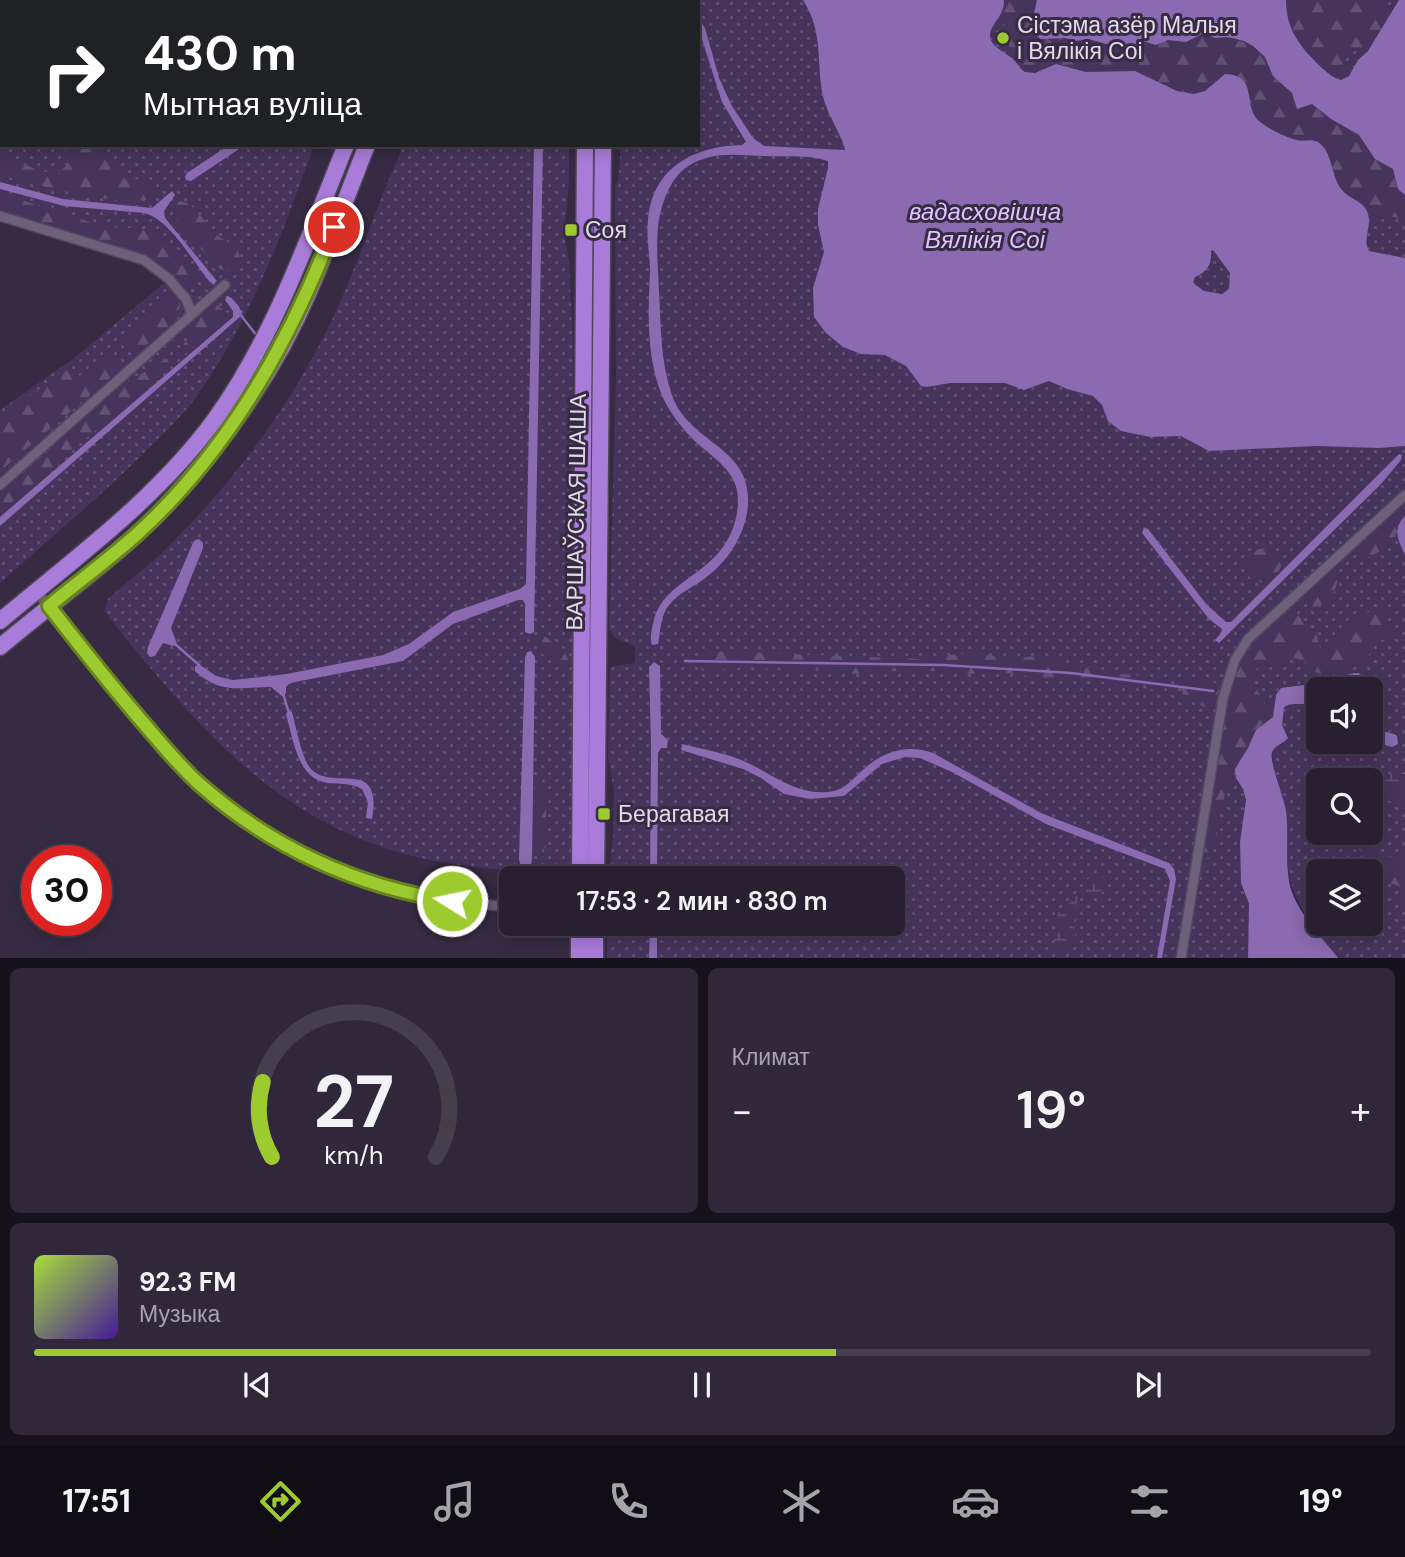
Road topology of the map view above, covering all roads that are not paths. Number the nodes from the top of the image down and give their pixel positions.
1 (345, 147) edge
2 (366, 147) edge
3 (585, 147) edge
4 (603, 147) edge
5 (0, 216) edge
6 (225, 285) dead end
7 (192, 313) junction
8 (0, 485) edge
9 (1405, 495) edge
10 (37, 592) junction
11 (49, 606) junction
12 (0, 621) edge
13 (0, 648) edge
14 (580, 866) edge
15 (596, 866) edge
16 (499, 906) edge
17 (579, 936) edge
18 (595, 936) edge
19 (579, 958) edge
20 (594, 958) edge
21 (1181, 958) edge

1 - 10 highway
2 - 11 highway
3 - 14 highway, ВАРШАЎСКАЯ ШАША
4 - 15 highway, ВАРШАЎСКАЯ ШАША
5 - 7 street
6 - 7 street
7 - 8 street
9 - 21 street
10 - 11 street
10 - 12 highway
11 - 13 highway
11 - 16 street
17 - 19 highway
18 - 20 highway

